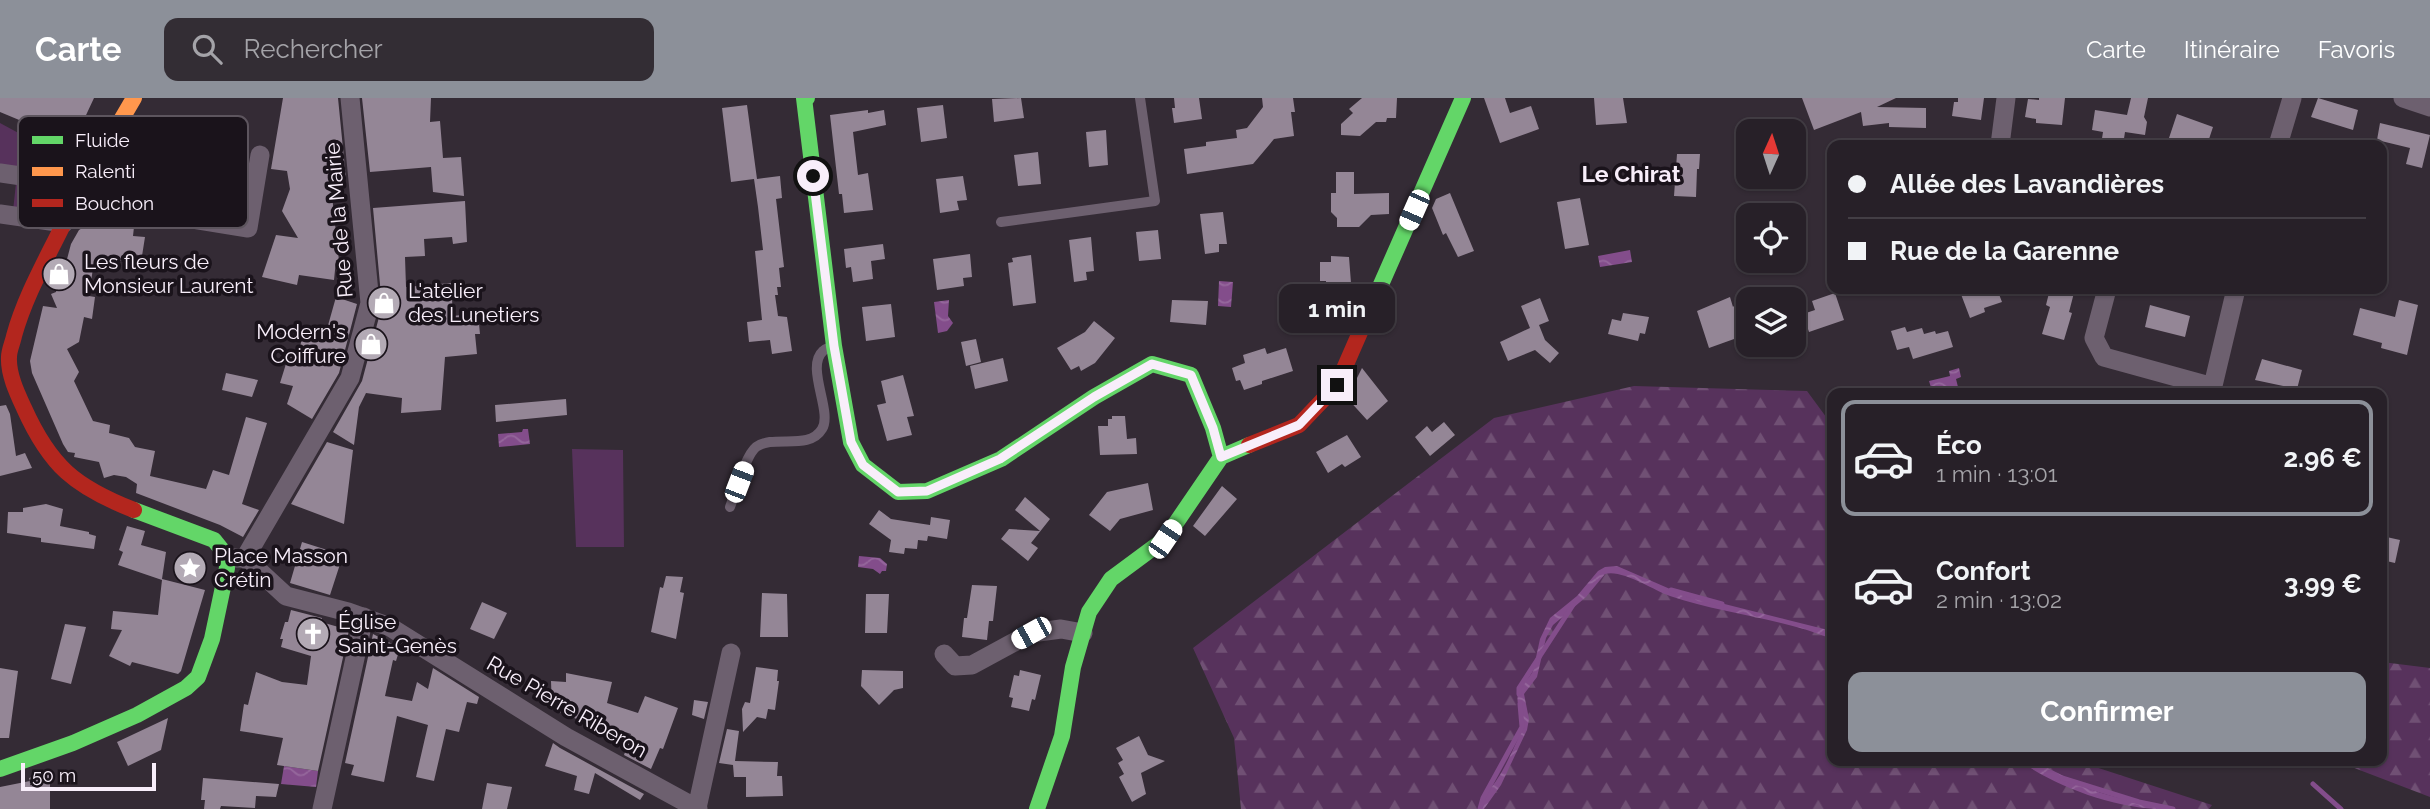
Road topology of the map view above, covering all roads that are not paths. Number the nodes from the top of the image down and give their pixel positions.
1 (134, 98) edge
2 (350, 98) edge
3 (807, 98) edge
4 (1140, 98) edge
5 (1463, 98) edge
6 (2006, 98) edge
7 (2292, 98) edge
8 (2403, 98) edge
9 (2430, 107) edge
10 (124, 116) edge
11 (2001, 140) edge
12 (2279, 140) edge
13 (260, 155) dead end
14 (0, 173) edge
15 (18, 178) edge
16 (0, 214) edge
17 (18, 217) edge
18 (1001, 222) dead end
19 (62, 228) edge
20 (248, 228) edge
21 (2106, 294) edge
22 (2235, 294) edge
23 (834, 346) junction
24 (5, 357) edge
25 (2205, 388) edge
26 (2212, 388) edge
27 (1221, 457) junction
28 (730, 507) dead end
29 (236, 558) junction
30 (364, 617) junction
31 (1083, 634) junction
32 (731, 653) dead end
33 (944, 654) dead end
34 (0, 769) edge
35 (322, 809) edge
36 (698, 809) edge
37 (1037, 809) edge

1 - 10 street
2 - 29 street, Rue de la Mairie
3 - 23 street
4 - 18 lane
5 - 27 street
6 - 11 street
7 - 12 street
8 - 9 street
13 - 20 street
14 - 15 street
16 - 17 street
19 - 24 street
21 - 25 street
22 - 26 street
23 - 27 street
23 - 28 lane
24 - 29 street
27 - 31 street
29 - 30 street, Rue Pierre Riberon
29 - 34 street
30 - 35 street
30 - 36 street, Rue Pierre Riberon
31 - 33 street
31 - 37 street
32 - 36 street

